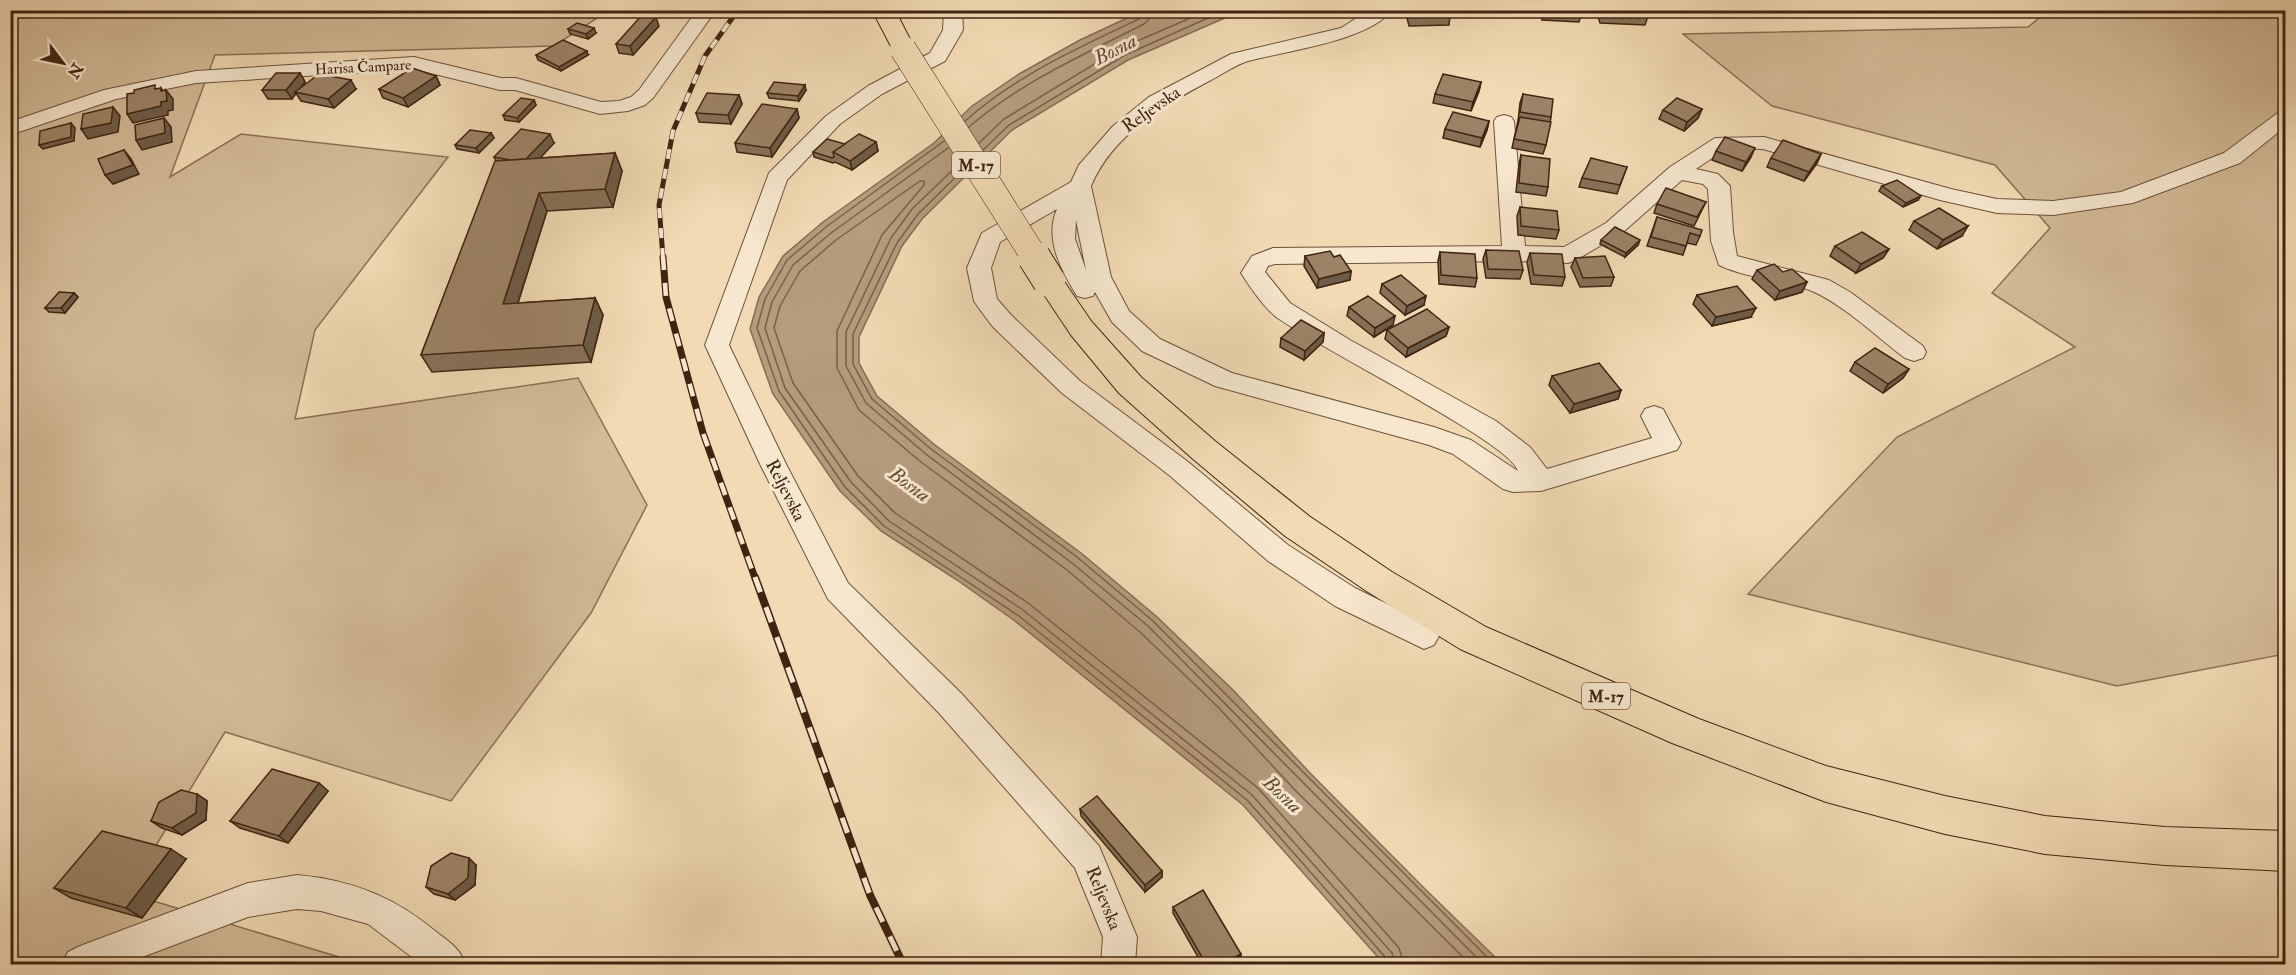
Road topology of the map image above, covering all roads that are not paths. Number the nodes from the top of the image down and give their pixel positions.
1 (707, 10) edge
2 (883, 10) edge
3 (953, 10) edge
4 (1383, 10) edge
5 (2286, 116) edge
6 (1504, 121) dead end
7 (10, 129) edge
8 (1678, 172) junction
9 (1080, 186) junction
10 (1514, 253) junction
11 (1085, 290) dead end
12 (1914, 352) dead end
13 (1654, 416) dead end
14 (1541, 481) junction
15 (1424, 636) dead end
16 (2286, 851) edge
17 (80, 964) edge
18 (448, 964) edge
19 (1118, 964) edge

1 - 7 street, Harisa Čampare
2 - 16 main road, M-17, bridge
3 - 19 street, Reljevska
4 - 9 street, Reljevska
5 - 8 street
6 - 10 street
8 - 10 street
8 - 12 street
9 - 11 street
9 - 14 street
9 - 15 street, Reljevska
10 - 14 street
13 - 14 street
17 - 18 street

